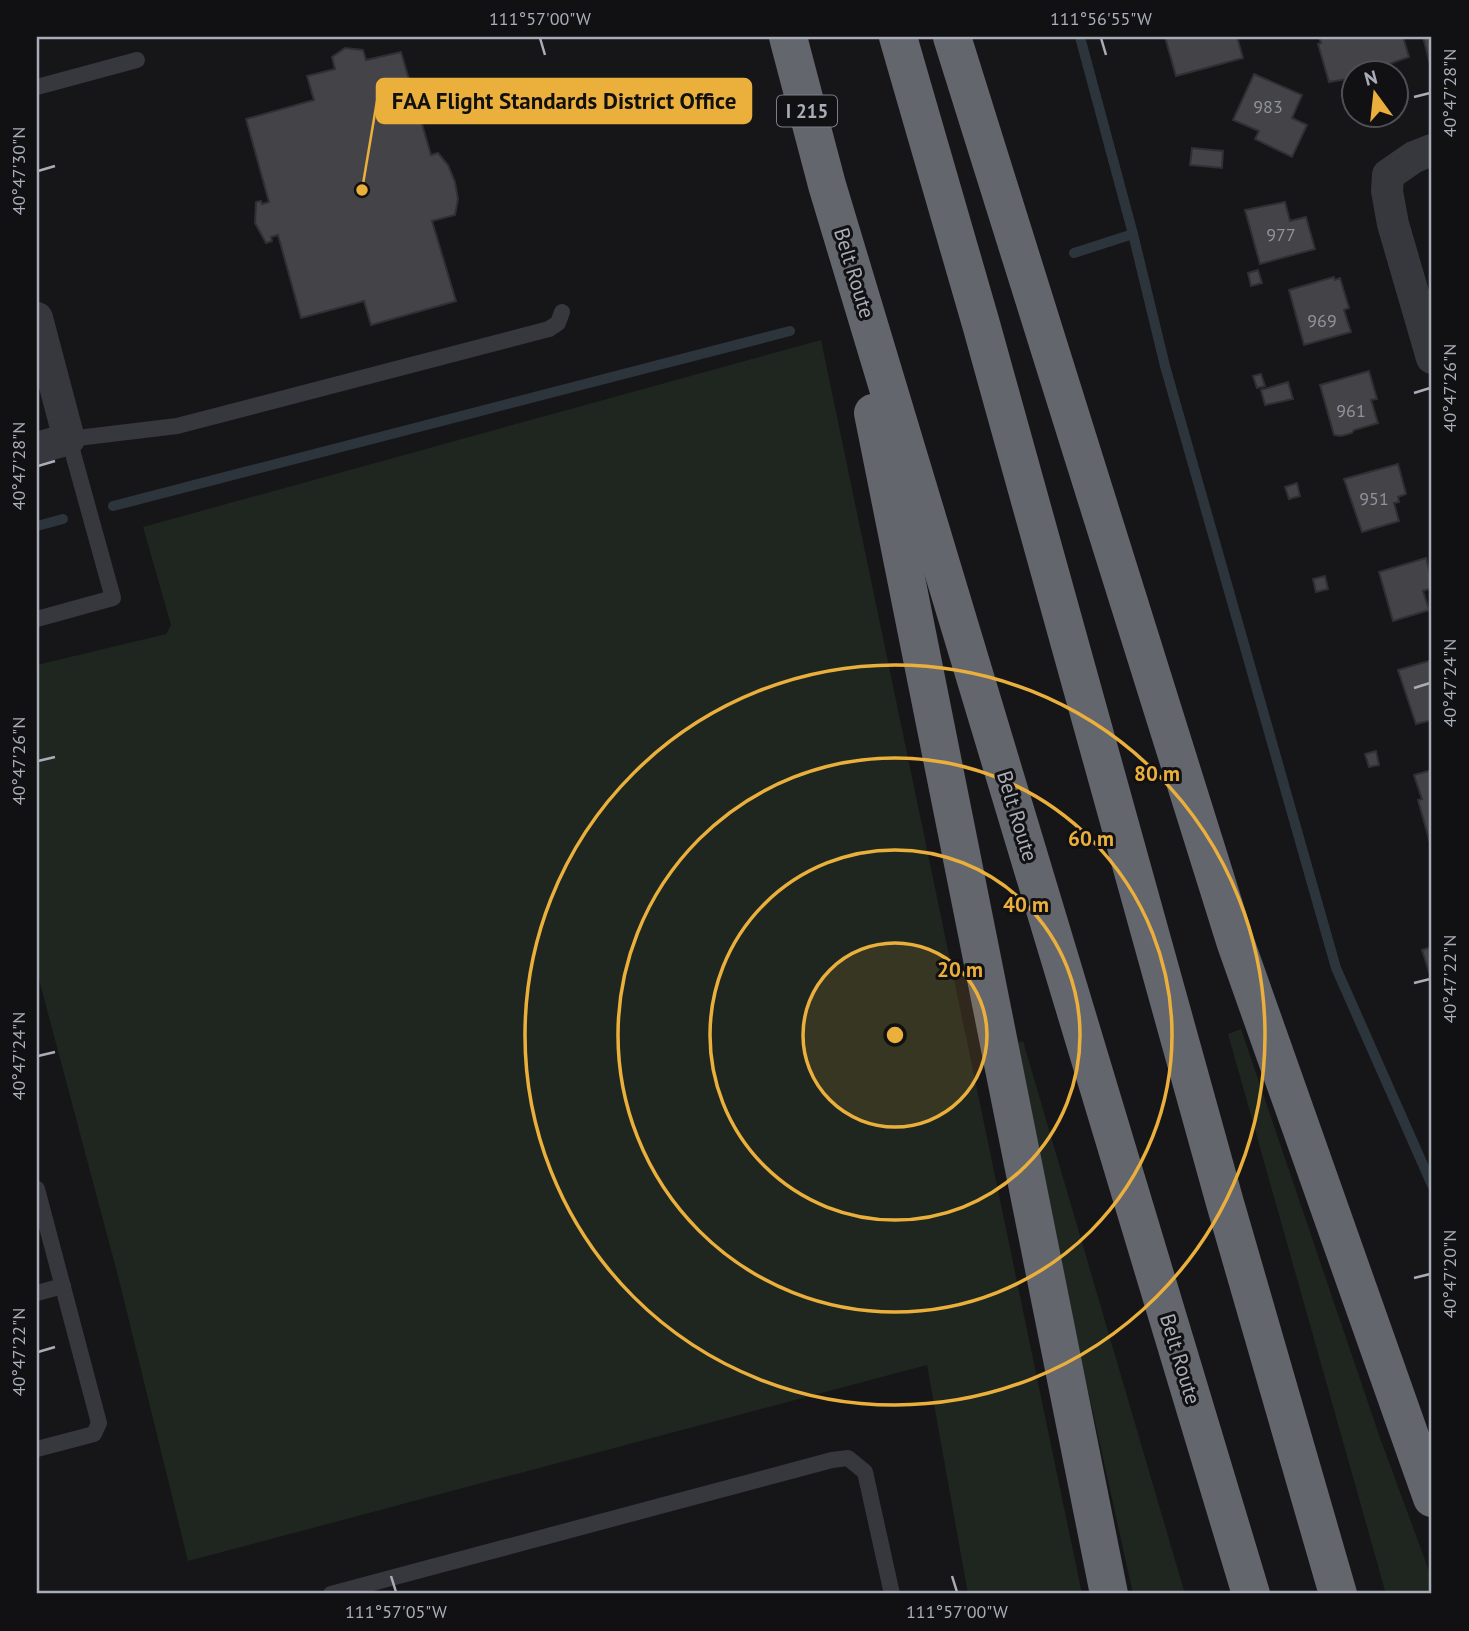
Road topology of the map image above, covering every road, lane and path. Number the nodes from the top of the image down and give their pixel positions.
1 (788, 37) edge
2 (898, 37) edge
3 (952, 37) edge
4 (137, 60) dead end
5 (37, 87) edge
6 (1432, 150) edge
7 (827, 185) junction
8 (562, 312) dead end
9 (37, 318) edge
10 (1432, 358) edge
11 (69, 439) junction
12 (37, 448) edge
13 (37, 619) edge
14 (37, 1189) edge
15 (63, 1286) junction
16 (37, 1293) edge
17 (37, 1449) edge
18 (1432, 1498) edge
19 (331, 1594) edge
20 (892, 1594) edge
21 (1108, 1594) edge
22 (1251, 1594) edge
23 (1338, 1594) edge

1 - 7 highway, Belt Route / I 215
2 - 23 highway
3 - 18 highway
4 - 5 lane
6 - 10 street
7 - 21 highway
7 - 22 highway, Belt Route / I 215
8 - 11 lane
9 - 11 street
11 - 12 street
11 - 13 lane
14 - 15 lane
15 - 16 lane
15 - 17 lane
19 - 20 lane

